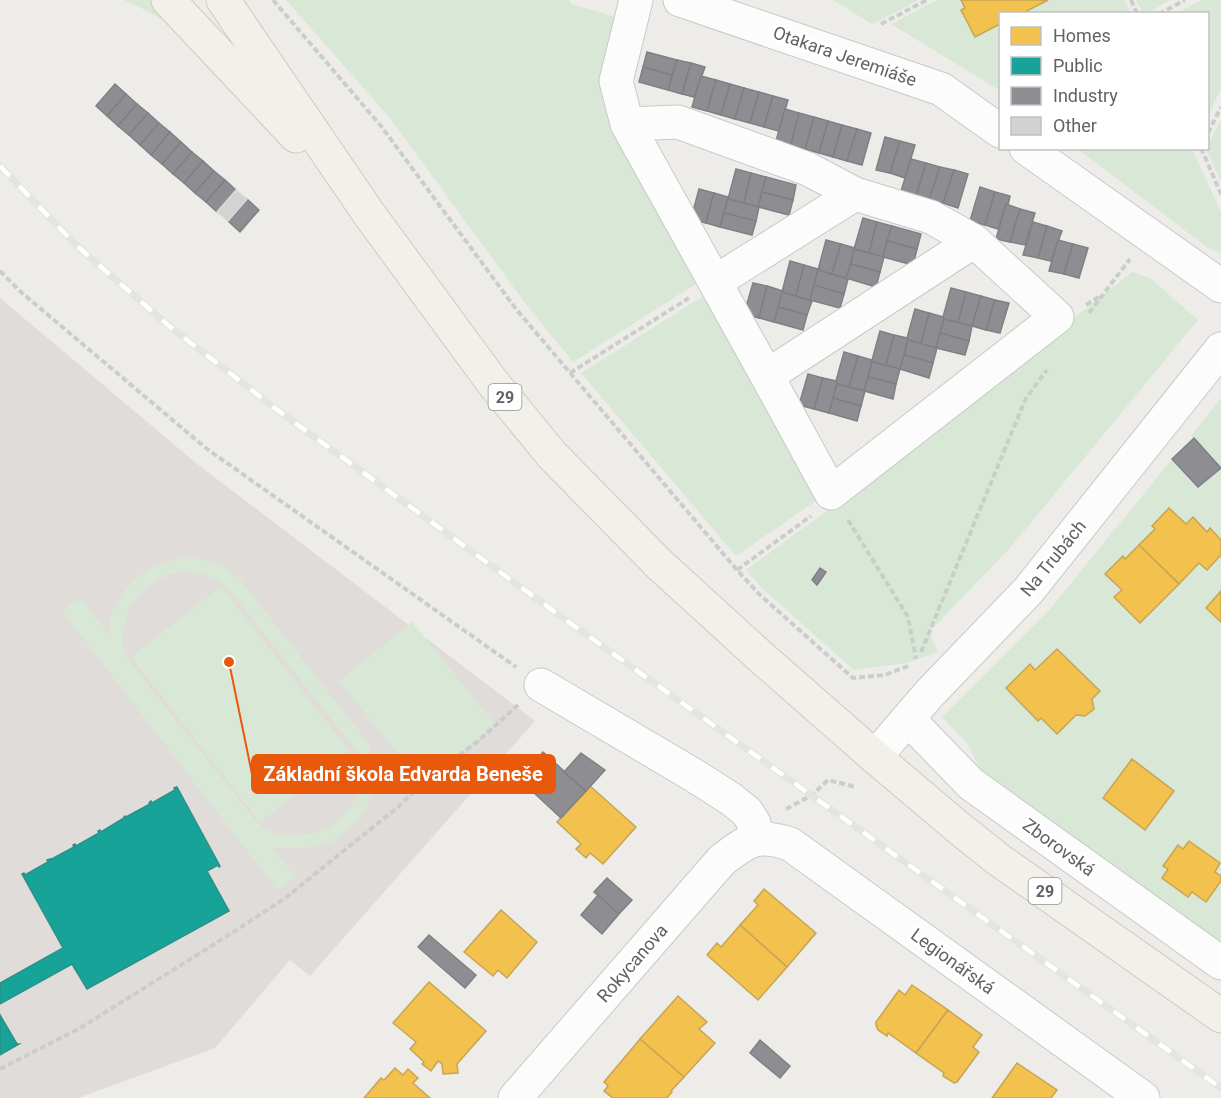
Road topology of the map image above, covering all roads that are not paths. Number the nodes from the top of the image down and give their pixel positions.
1 (168, 0) edge
2 (224, 0) edge
3 (636, 0) edge
4 (680, 0) edge
5 (627, 124) junction
6 (999, 130) edge
7 (1029, 150) edge
8 (855, 194) junction
9 (369, 214) junction
10 (974, 241) junction
11 (715, 282) junction
12 (1221, 286) edge
13 (1221, 349) edge
14 (767, 376) junction
15 (541, 685) road end
16 (908, 719) junction
17 (875, 757) junction
18 (757, 838) junction
19 (1221, 963) edge
20 (1221, 1016) edge
21 (515, 1098) edge
22 (1143, 1098) edge

1 - 9 main road, 29
2 - 9 main road, 29
3 - 5 street
4 - 6 street, Otakara Jeremiáše
5 - 8 street
5 - 11 street
7 - 12 street
8 - 10 street
8 - 11 street
9 - 17 main road, 29
10 - 14 street
10 - 14 street
11 - 14 street
13 - 16 street, Na Trubách
15 - 18 street
16 - 17 street, Na Trubách
16 - 19 street, Zborovská
17 - 20 main road, 29
18 - 21 street, Rokycanova
18 - 22 street, Legionářská

